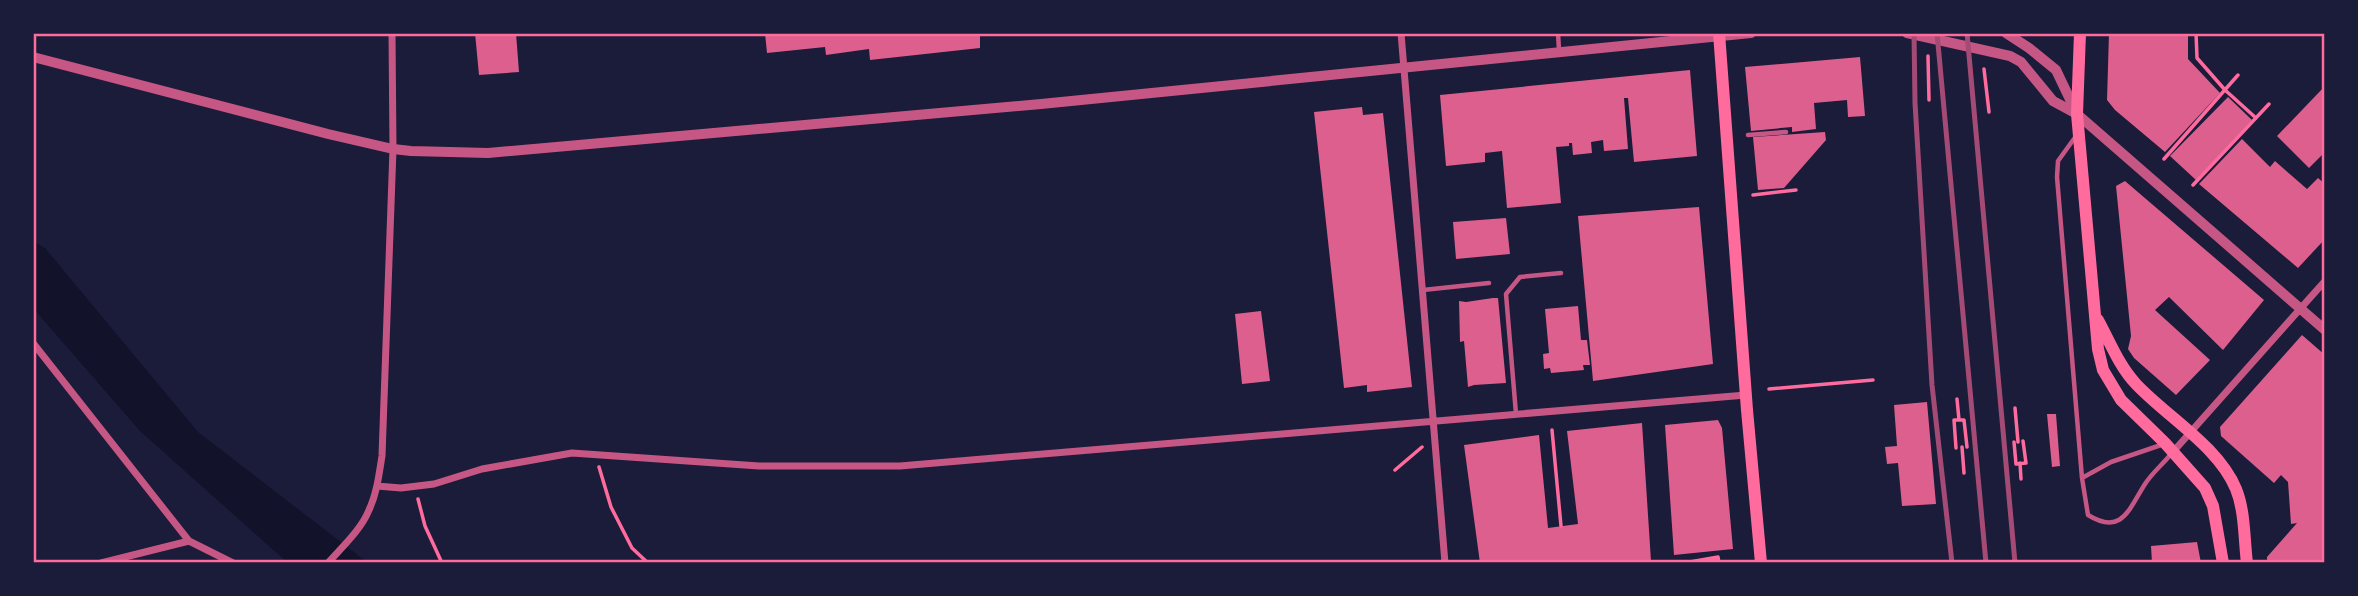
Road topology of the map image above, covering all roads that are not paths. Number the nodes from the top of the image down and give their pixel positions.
1 (393, 33) edge
2 (1401, 33) edge
3 (1558, 33) edge
4 (1751, 33) edge
5 (1907, 33) edge
6 (2006, 33) edge
7 (2080, 33) edge
8 (1719, 35) edge
9 (1559, 53) junction
10 (33, 57) edge
11 (1405, 68) junction
12 (2077, 114) junction
13 (1786, 132) dead end
14 (2079, 132) junction
15 (1748, 135) dead end
16 (393, 149) junction
17 (1561, 273) dead end
18 (2325, 281) edge
19 (1489, 283) dead end
20 (1423, 290) junction
21 (2301, 309) junction
22 (2097, 316) junction
23 (2325, 330) edge
24 (33, 343) edge
25 (1746, 396) junction
26 (1517, 415) junction
27 (1434, 422) junction
28 (2190, 434) junction
29 (2169, 448) junction
30 (2082, 478) junction
31 (377, 486) junction
32 (189, 541) junction
33 (101, 563) edge
34 (233, 563) edge
35 (328, 563) edge
36 (1445, 563) edge
37 (1760, 563) edge
38 (2223, 563) edge
39 (2247, 563) edge

1 - 16 street
2 - 11 street
3 - 9 lane
4 - 8 street
5 - 12 street
6 - 12 street
7 - 12 main road
8 - 9 street
8 - 25 main road
9 - 11 street
10 - 16 street
11 - 16 street
11 - 20 street
12 - 14 main road
12 - 21 street
13 - 15 lane
14 - 22 main road
14 - 30 lane
16 - 31 street
17 - 26 lane
18 - 21 street
19 - 20 lane
20 - 27 street
21 - 23 street
21 - 28 street
22 - 28 main road
22 - 29 main road
24 - 32 street
25 - 26 street
25 - 37 main road
26 - 27 street
27 - 31 street
27 - 36 street
28 - 29 street
28 - 29 street
28 - 39 main road
29 - 30 lane
29 - 30 lane
29 - 38 main road
31 - 35 street
32 - 33 street
32 - 34 street

